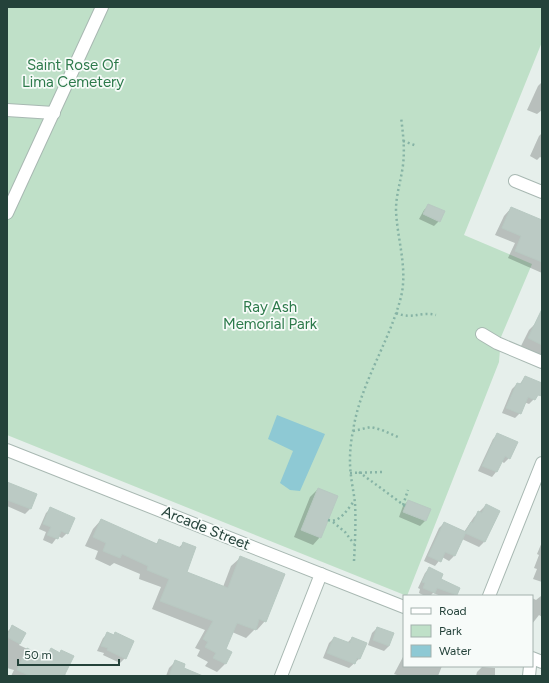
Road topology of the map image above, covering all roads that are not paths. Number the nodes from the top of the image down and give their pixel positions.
1 (102, 7) edge
2 (7, 110) edge
3 (54, 114) junction
4 (514, 181) dead end
5 (542, 192) edge
6 (7, 213) edge
7 (482, 334) dead end
8 (542, 362) edge
9 (7, 450) edge
10 (542, 463) edge
11 (321, 574) junction
12 (489, 595) edge
13 (403, 607) edge
14 (282, 676) edge

1 - 3 street
2 - 3 street
3 - 6 street
4 - 5 street
7 - 8 street
9 - 11 street, Arcade Street
10 - 12 street
11 - 13 street, Arcade Street
11 - 14 street

